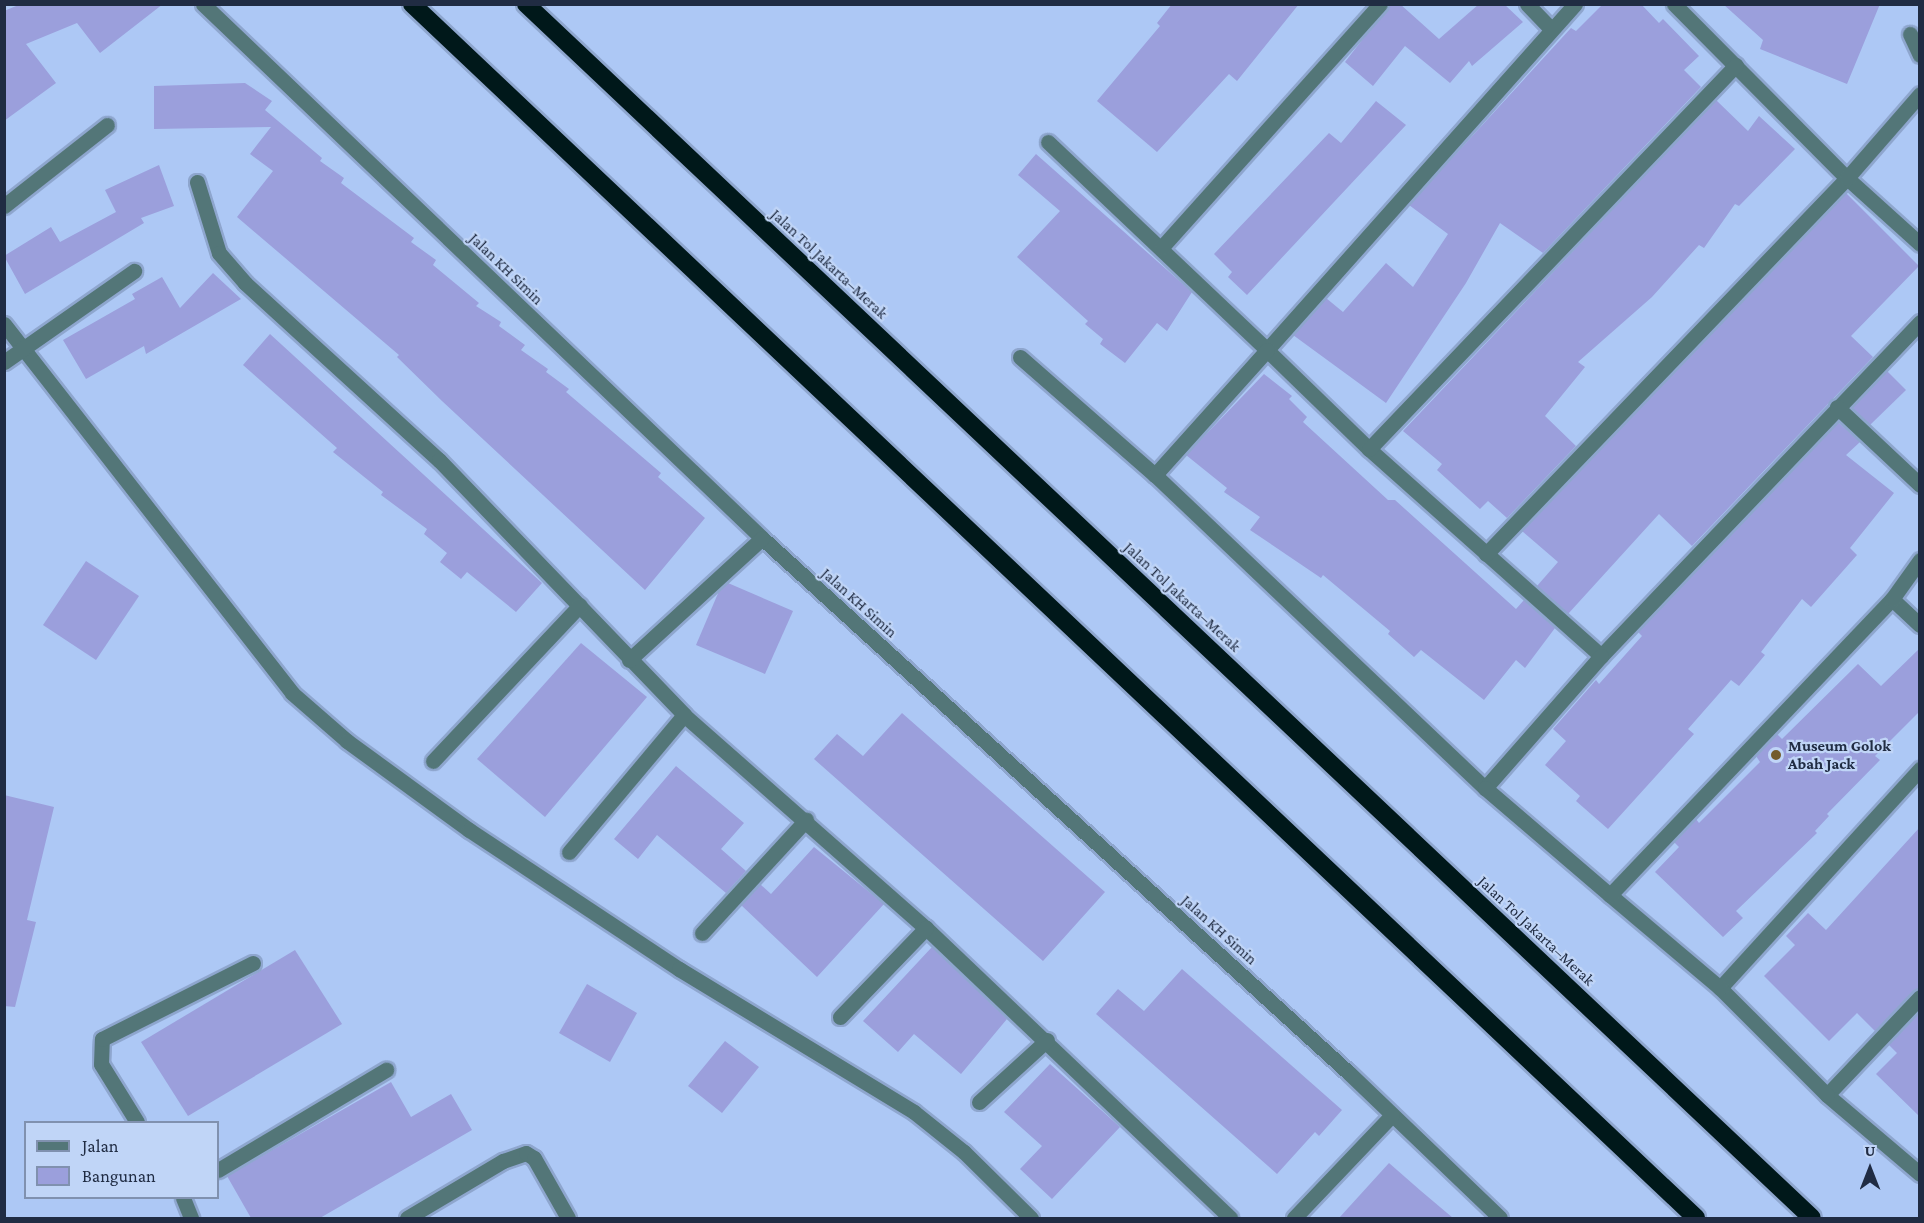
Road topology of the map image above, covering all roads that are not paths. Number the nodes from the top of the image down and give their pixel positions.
1 (203, 4) edge
2 (412, 4) edge
3 (526, 4) edge
4 (1380, 4) edge
5 (1527, 4) edge
6 (1575, 4) edge
7 (1674, 4) edge
8 (1551, 28) junction
9 (1910, 34) dead end
10 (1920, 56) edge
11 (1737, 65) junction
12 (1920, 94) edge
13 (107, 125) dead end
14 (1048, 142) dead end
15 (1846, 178) junction
16 (198, 182) dead end
17 (4, 206) edge
18 (1920, 244) edge
19 (1162, 247) junction
20 (134, 271) dead end
21 (1920, 322) edge
22 (4, 324) edge
23 (24, 348) junction
24 (1267, 350) junction
25 (1020, 357) dead end
26 (4, 362) edge
27 (1837, 407) junction
28 (1369, 449) junction
29 (1155, 475) junction
30 (1920, 485) edge
31 (762, 538) junction
32 (1486, 554) junction
33 (1920, 560) edge
34 (1892, 599) junction
35 (580, 605) junction
36 (1920, 625) edge
37 (1601, 656) junction
38 (629, 660) junction
39 (684, 715) junction
40 (433, 761) dead end
41 (1920, 770) edge
42 (1485, 788) junction
43 (806, 820) junction
44 (569, 852) dead end
45 (1610, 895) junction
46 (926, 928) junction
47 (702, 933) dead end
48 (253, 963) dead end
49 (1720, 988) junction
50 (1920, 997) edge
51 (840, 1017) dead end
52 (1047, 1040) junction
53 (386, 1070) dead end
54 (1827, 1095) junction
55 (979, 1102) dead end
56 (1392, 1115) junction
57 (136, 1121) edge
58 (219, 1169) edge
59 (1920, 1174) edge
60 (184, 1199) edge
61 (191, 1218) edge
62 (407, 1218) edge
63 (568, 1218) edge
64 (1031, 1218) edge
65 (1230, 1218) edge
66 (1294, 1218) edge
67 (1500, 1218) edge
68 (1696, 1218) edge
69 (1812, 1218) edge

1 - 31 street, Jalan KH Simin
2 - 68 highway
3 - 69 highway, Jalan Tol Jakarta–Merak
4 - 19 street
5 - 8 street
6 - 8 street
7 - 11 street
8 - 24 street
9 - 10 street
11 - 15 street
11 - 28 street
12 - 15 street
13 - 17 street
14 - 19 street
15 - 18 street
15 - 32 street
16 - 35 street
19 - 24 street
20 - 23 street
21 - 27 street
22 - 23 street
23 - 26 street
23 - 64 street
24 - 28 street
24 - 29 street
25 - 29 street
27 - 30 street
27 - 37 street
28 - 32 street
29 - 42 street
31 - 38 street
31 - 56 street, Jalan KH Simin
32 - 37 street
33 - 34 street
34 - 36 street
34 - 45 street
35 - 38 street
35 - 40 street
37 - 42 street
38 - 39 street
39 - 43 street
39 - 44 street
41 - 49 street
42 - 45 street
43 - 46 street
43 - 47 street
45 - 49 street
46 - 51 street
46 - 52 street
48 - 57 street
49 - 54 street
50 - 54 street
52 - 55 street
52 - 65 street
53 - 58 street
54 - 59 street
56 - 66 street
56 - 67 street, Jalan KH Simin
60 - 61 street
62 - 63 street

